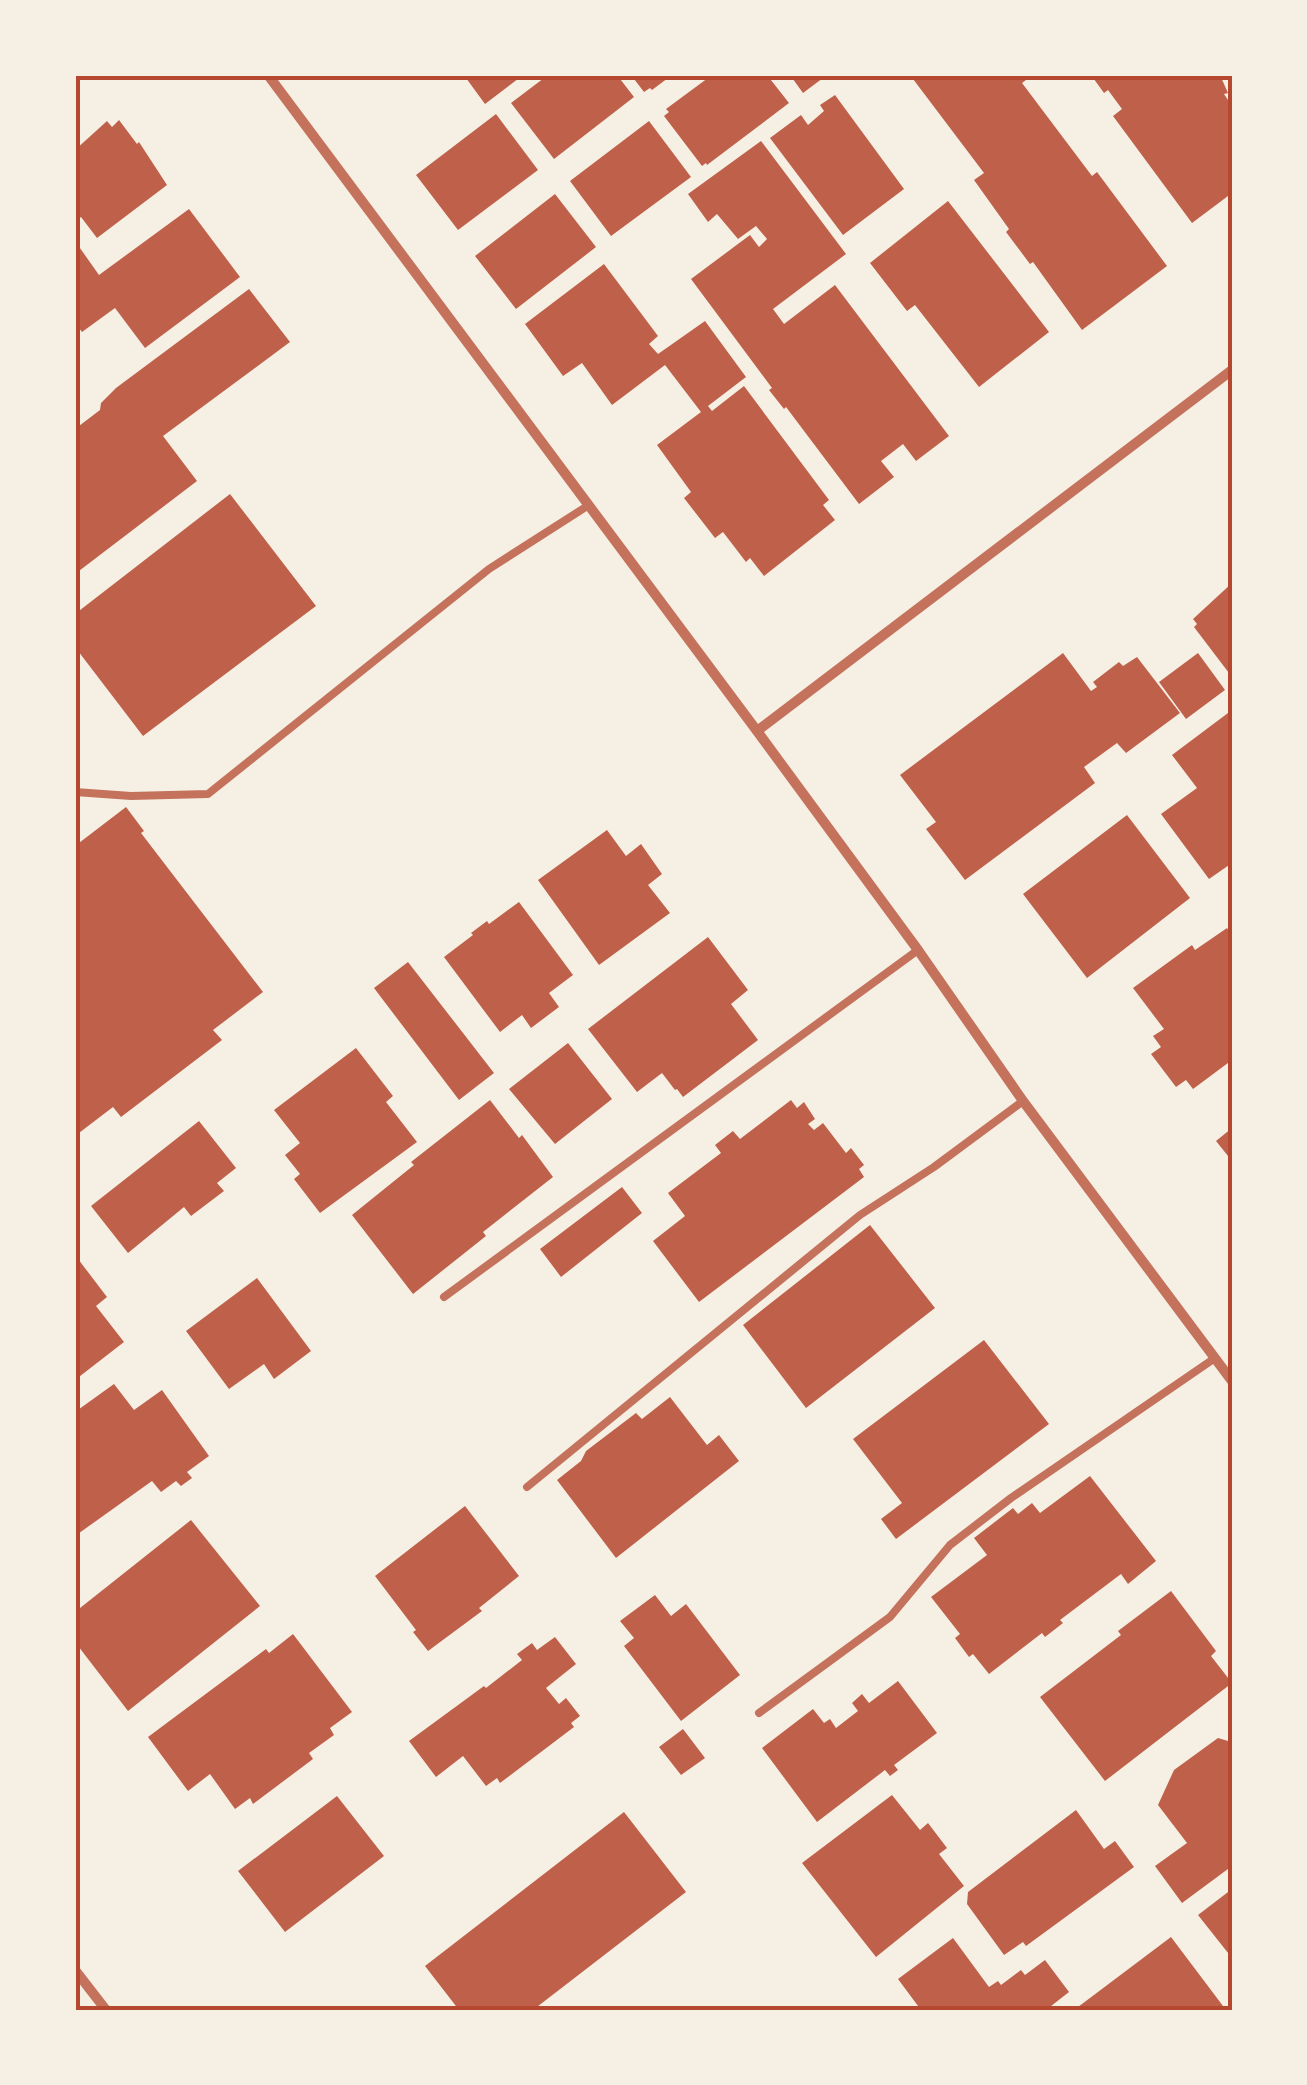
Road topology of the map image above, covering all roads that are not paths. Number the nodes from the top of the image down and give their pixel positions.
1 (268, 75) edge
2 (1232, 370) edge
3 (589, 505) junction
4 (758, 732) junction
5 (75, 792) edge
6 (918, 950) junction
7 (1024, 1100) junction
8 (444, 1297) dead end
9 (1216, 1358) junction
10 (1232, 1381) edge
11 (527, 1487) dead end
12 (759, 1712) dead end
13 (75, 1970) edge
14 (106, 2010) edge

1 - 3 street
2 - 4 street
3 - 4 street
3 - 5 lane
4 - 6 street
6 - 7 street
6 - 8 lane
7 - 9 street
7 - 11 lane
9 - 10 street
9 - 12 lane
13 - 14 street

